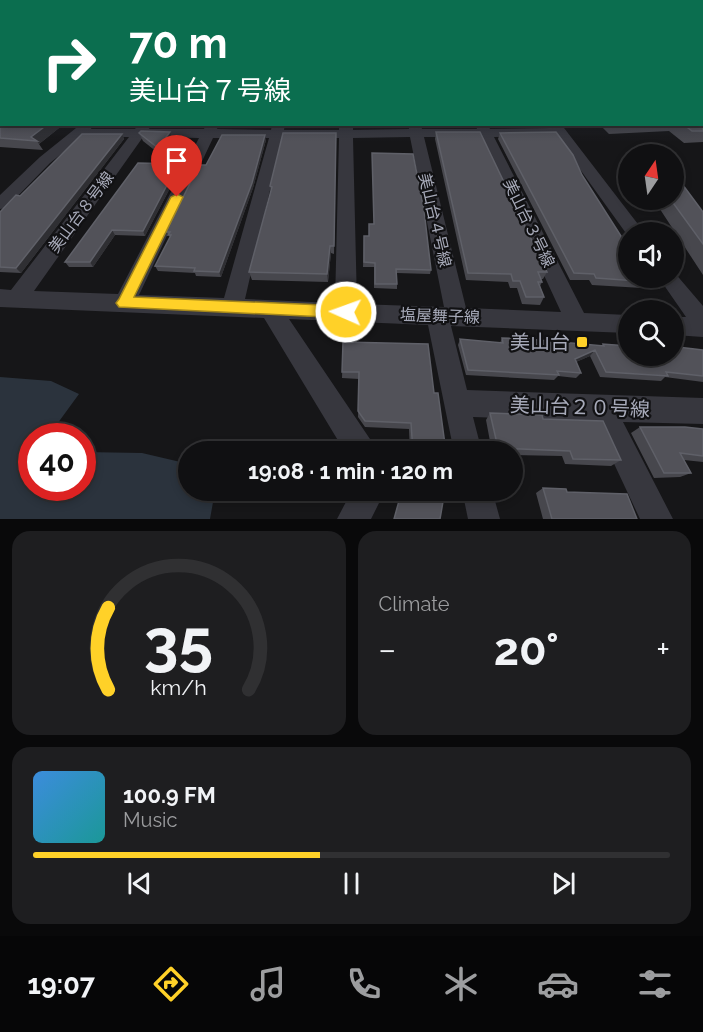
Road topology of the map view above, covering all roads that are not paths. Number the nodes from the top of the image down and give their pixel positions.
1 (86, 126) edge
2 (557, 128) edge
3 (143, 129) edge
4 (211, 129) edge
5 (278, 129) edge
6 (346, 129) edge
7 (415, 129) edge
8 (483, 129) edge
9 (76, 133) junction
10 (0, 204) edge
11 (628, 222) edge
12 (677, 288) edge
13 (8, 298) edge
14 (124, 303) junction
15 (232, 307) junction
16 (270, 309) junction
17 (346, 312) junction
18 (447, 316) junction
19 (577, 322) junction
20 (703, 322) edge
21 (618, 324) edge
22 (684, 326) edge
23 (703, 327) edge
24 (456, 403) junction
25 (602, 408) junction
26 (703, 411) edge
27 (355, 441) edge
28 (465, 441) edge
29 (363, 501) edge
30 (480, 501) edge
31 (353, 519) edge
32 (484, 519) edge
33 (657, 519) edge

1 - 9 street
2 - 8 street
2 - 11 street
3 - 4 street
3 - 9 street
3 - 13 street, 美山台８号線
4 - 5 street
4 - 14 street
5 - 6 street
5 - 15 street
6 - 7 street
6 - 17 street
7 - 8 street
7 - 18 street, 美山台４号線
8 - 19 street, 美山台３号線
9 - 10 street
12 - 20 street
13 - 14 street, 塩屋舞子線
14 - 15 street, 塩屋舞子線
15 - 16 street, 塩屋舞子線
16 - 17 street, 塩屋舞子線
16 - 27 street
17 - 18 street, 塩屋舞子線
18 - 19 street, 塩屋舞子線
18 - 24 street, 美山台４号線
19 - 21 street, 塩屋舞子線
22 - 23 street
24 - 25 street, 美山台２０号線
24 - 28 street, 美山台４号線
25 - 26 street, 美山台２０号線
25 - 33 street
29 - 31 street
30 - 32 street

